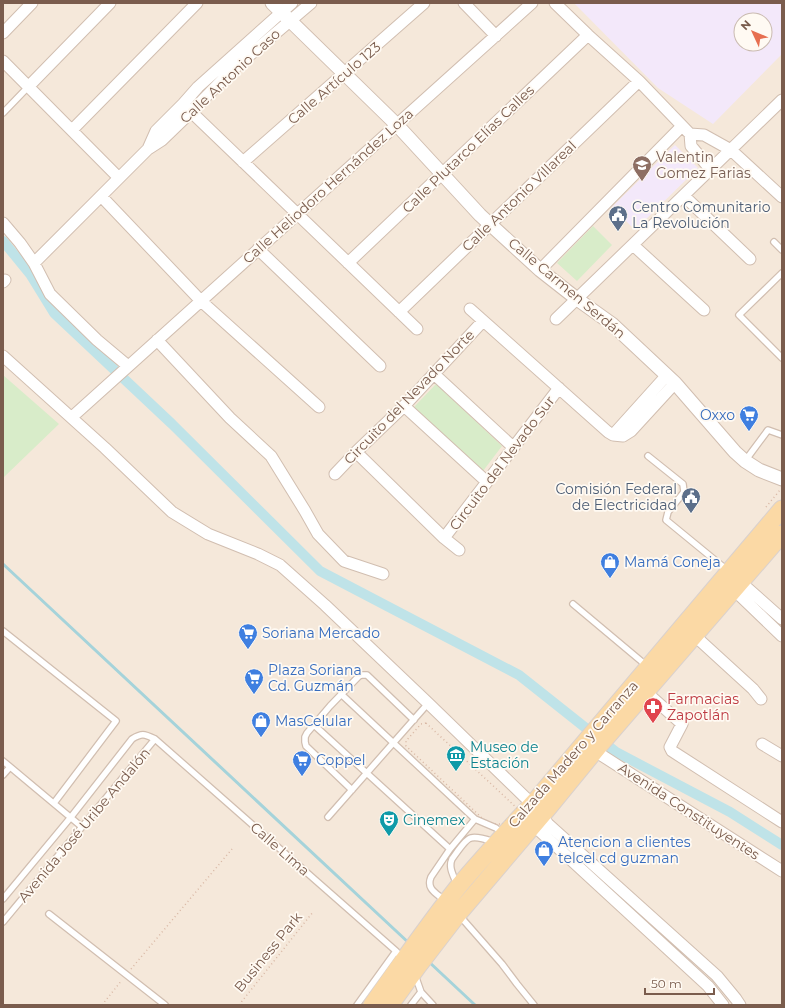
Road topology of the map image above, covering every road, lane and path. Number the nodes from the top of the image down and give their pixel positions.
1 (32, 3) edge
2 (110, 3) edge
3 (197, 3) edge
4 (272, 3) edge
5 (292, 3) edge
6 (312, 3) edge
7 (424, 3) edge
8 (464, 3) edge
9 (532, 3) edge
10 (558, 4) edge
11 (286, 16) junction
12 (3, 33) edge
13 (588, 35) junction
14 (496, 36) junction
15 (3, 61) edge
16 (344, 73) junction
17 (639, 81) junction
18 (29, 86) junction
19 (782, 100) edge
20 (183, 104) junction
21 (191, 112) junction
22 (3, 113) edge
23 (397, 124) junction
24 (682, 126) junction
25 (72, 130) junction
26 (690, 134) junction
27 (148, 149) junction
28 (731, 150) junction
29 (243, 162) junction
30 (710, 170) junction
31 (442, 173) junction
32 (119, 178) junction
33 (101, 196) junction
34 (684, 196) junction
35 (782, 198) edge
36 (297, 214) junction
37 (3, 223) edge
38 (490, 224) junction
39 (774, 242) dead end
40 (633, 245) junction
41 (258, 249) junction
42 (782, 250) edge
43 (750, 259) dead end
44 (34, 263) junction
45 (348, 263) junction
46 (540, 270) junction
47 (782, 273) edge
48 (577, 299) junction
49 (201, 301) junction
50 (470, 308) dead end
51 (704, 310) dead end
52 (399, 312) junction
53 (556, 319) dead end
54 (483, 321) junction
55 (417, 329) dead end
56 (157, 340) junction
57 (3, 356) edge
58 (782, 358) edge
59 (380, 366) dead end
60 (126, 368) junction
61 (434, 374) junction
62 (671, 379) junction
63 (559, 388) junction
64 (404, 406) junction
65 (319, 407) dead end
66 (72, 417) junction
67 (782, 435) edge
68 (513, 447) junction
69 (356, 452) junction
70 (648, 456) dead end
71 (745, 461) junction
72 (335, 474) dead end
73 (782, 479) edge
74 (487, 482) junction
75 (782, 509) edge
76 (782, 534) edge
77 (444, 538) junction
78 (459, 550) dead end
79 (258, 554) junction
80 (383, 574) dead end
81 (732, 581) junction
82 (573, 604) dead end
83 (782, 619) edge
84 (3, 632) edge
85 (695, 636) junction
86 (782, 636) edge
87 (674, 648) junction
88 (649, 667) junction
89 (646, 692) junction
90 (341, 694) junction
91 (761, 699) dead end
92 (424, 708) junction
93 (620, 712) junction
94 (414, 720) junction
95 (314, 725) junction
96 (155, 739) junction
97 (406, 741) joint
98 (597, 741) junction
99 (394, 743) junction
100 (762, 744) dead end
101 (782, 756) edge
102 (3, 761) edge
103 (10, 767) junction
104 (367, 774) junction
105 (3, 775) edge
106 (352, 790) junction
107 (54, 803) junction
108 (534, 814) junction
109 (70, 817) junction
110 (328, 818) dead end
111 (475, 819) junction
112 (782, 822) edge
113 (82, 827) junction
114 (508, 840) junction
115 (232, 849) dead end
116 (450, 849) junction
117 (782, 871) edge
118 (458, 887) junction
119 (3, 898) edge
120 (453, 908) junction
121 (643, 909) junction
122 (313, 912) dead end
123 (49, 914) dead end
124 (634, 918) junction
125 (3, 922) edge
126 (408, 961) junction
127 (127, 975) junction
128 (421, 992) junction
129 (102, 1005) edge
130 (165, 1005) edge
131 (239, 1005) edge
132 (357, 1005) edge
133 (372, 1005) edge
134 (390, 1005) edge
135 (411, 1005) edge
136 (434, 1005) edge
137 (534, 1005) edge
138 (723, 1005) edge
139 (740, 1005) edge

1 - 12 street
2 - 18 street
3 - 25 street
4 - 11 street, Calle Carmen Serdán
5 - 11 street, Calle Antonio Caso
6 - 11 street, Calle Antonio Caso
7 - 16 street, Calle Artículo 123
8 - 14 street
9 - 14 street, Calle Heliodoro Hernández Loza
10 - 13 street
11 - 16 street, Calle Carmen Serdán
11 - 20 street, Calle Antonio Caso
11 - 21 street, Calle Antonio Caso
13 - 17 street
13 - 31 street, Calle Plutarco Elías Calles
14 - 23 street, Calle Heliodoro Hernández Loza
15 - 18 street
16 - 23 street, Calle Carmen Serdán
16 - 29 street, Calle Artículo 123
17 - 24 street
17 - 38 street, Calle Antonio Villareal
18 - 22 lane
18 - 25 street
19 - 28 street
20 - 21 street
20 - 27 street, Calle Antonio Caso
21 - 27 street, Calle Antonio Caso
21 - 29 street
23 - 31 street, Calle Carmen Serdán
23 - 36 street, Calle Heliodoro Hernández Loza
24 - 26 street
24 - 46 street
25 - 32 street
26 - 28 street
26 - 30 street
27 - 32 street, Calle Antonio Caso
28 - 30 street
28 - 35 street
29 - 36 street
30 - 34 street
31 - 38 street, Calle Carmen Serdán
31 - 45 street, Calle Plutarco Elías Calles
32 - 33 street, Calle Antonio Caso
33 - 44 street, Calle Antonio Caso
33 - 49 street
34 - 40 street
34 - 43 street
36 - 41 street, Calle Heliodoro Hernández Loza
36 - 45 street
37 - 44 street
38 - 46 street, Calle Carmen Serdán
38 - 52 street, Calle Antonio Villareal
39 - 42 lane
40 - 48 street
40 - 51 street
41 - 49 street, Calle Heliodoro Hernández Loza
41 - 59 street
44 - 60 street
45 - 52 street
46 - 48 street, Calle Carmen Serdán
47 - 58 lane
48 - 53 street
48 - 62 street, Calle Carmen Serdán
49 - 56 street, Calle Heliodoro Hernández Loza
49 - 65 street
50 - 54 street
52 - 55 street
54 - 61 street, Circuito del Nevado Norte
54 - 63 street
56 - 60 street, Calle Heliodoro Hernández Loza
56 - 80 street
57 - 66 street
60 - 66 street, Calle Heliodoro Hernández Loza
61 - 64 street, Circuito del Nevado Norte
61 - 68 street
62 - 63 street
62 - 71 street, Calle Carmen Serdán
63 - 68 street, Circuito del Nevado Sur
64 - 69 street, Circuito del Nevado Norte
64 - 74 street
66 - 79 street
67 - 71 lane
68 - 74 street, Circuito del Nevado Sur
69 - 72 street, Circuito del Nevado Norte
69 - 77 street
70 - 81 lane
71 - 73 street, Calle Carmen Serdán
74 - 77 street, Circuito del Nevado Sur
75 - 81 main road, Calzada Madero y Carranza
76 - 81 main road, Calzada Madero y Carranza
77 - 78 street
79 - 92 street
79 - 108 street
81 - 83 street
81 - 85 main road, Calzada Madero y Carranza
81 - 86 street
81 - 87 main road, Calzada Madero y Carranza
82 - 88 lane
84 - 107 lane
85 - 87 main road, Calzada Madero y Carranza
85 - 91 street
87 - 88 main road, Calzada Madero y Carranza
87 - 89 main road, Calzada Madero y Carranza
88 - 93 main road, Calzada Madero y Carranza
89 - 93 main road, Calzada Madero y Carranza
89 - 112 street
90 - 94 lane
90 - 95 lane
90 - 99 lane
92 - 94 lane
92 - 108 street
93 - 98 main road, Calzada Madero y Carranza
94 - 99 lane
95 - 104 lane
95 - 106 lane
96 - 109 lane, Avenida José Uribe Andalón
96 - 113 lane, Avenida José Uribe Andalón
96 - 126 lane, Calle Lima
97 - 97 path
98 - 108 main road, Calzada Madero y Carranza
98 - 117 street, Avenida Constituyentes
99 - 104 lane
99 - 111 lane
100 - 101 street
102 - 103 lane
103 - 105 lane
103 - 107 lane
104 - 106 lane
104 - 116 lane
106 - 110 lane
107 - 109 lane
108 - 114 main road, Calzada Madero y Carranza
108 - 121 street
108 - 124 street
109 - 113 lane
109 - 119 lane, Avenida José Uribe Andalón
111 - 114 lane
111 - 116 lane
113 - 125 lane, Avenida José Uribe Andalón
114 - 118 main road, Calzada Madero y Carranza
114 - 118 lane
114 - 120 main road, Calzada Madero y Carranza
115 - 127 path
116 - 120 lane
118 - 120 main road, Calzada Madero y Carranza
120 - 126 main road, Calzada Madero y Carranza
120 - 137 lane
121 - 124 street
121 - 139 street
122 - 131 path, Business Park
123 - 127 lane
124 - 138 street
126 - 128 lane
126 - 132 lane
126 - 133 main road, Calzada Madero y Carranza
126 - 134 main road, Calzada Madero y Carranza
127 - 129 path
127 - 130 lane
128 - 135 lane
128 - 136 lane

